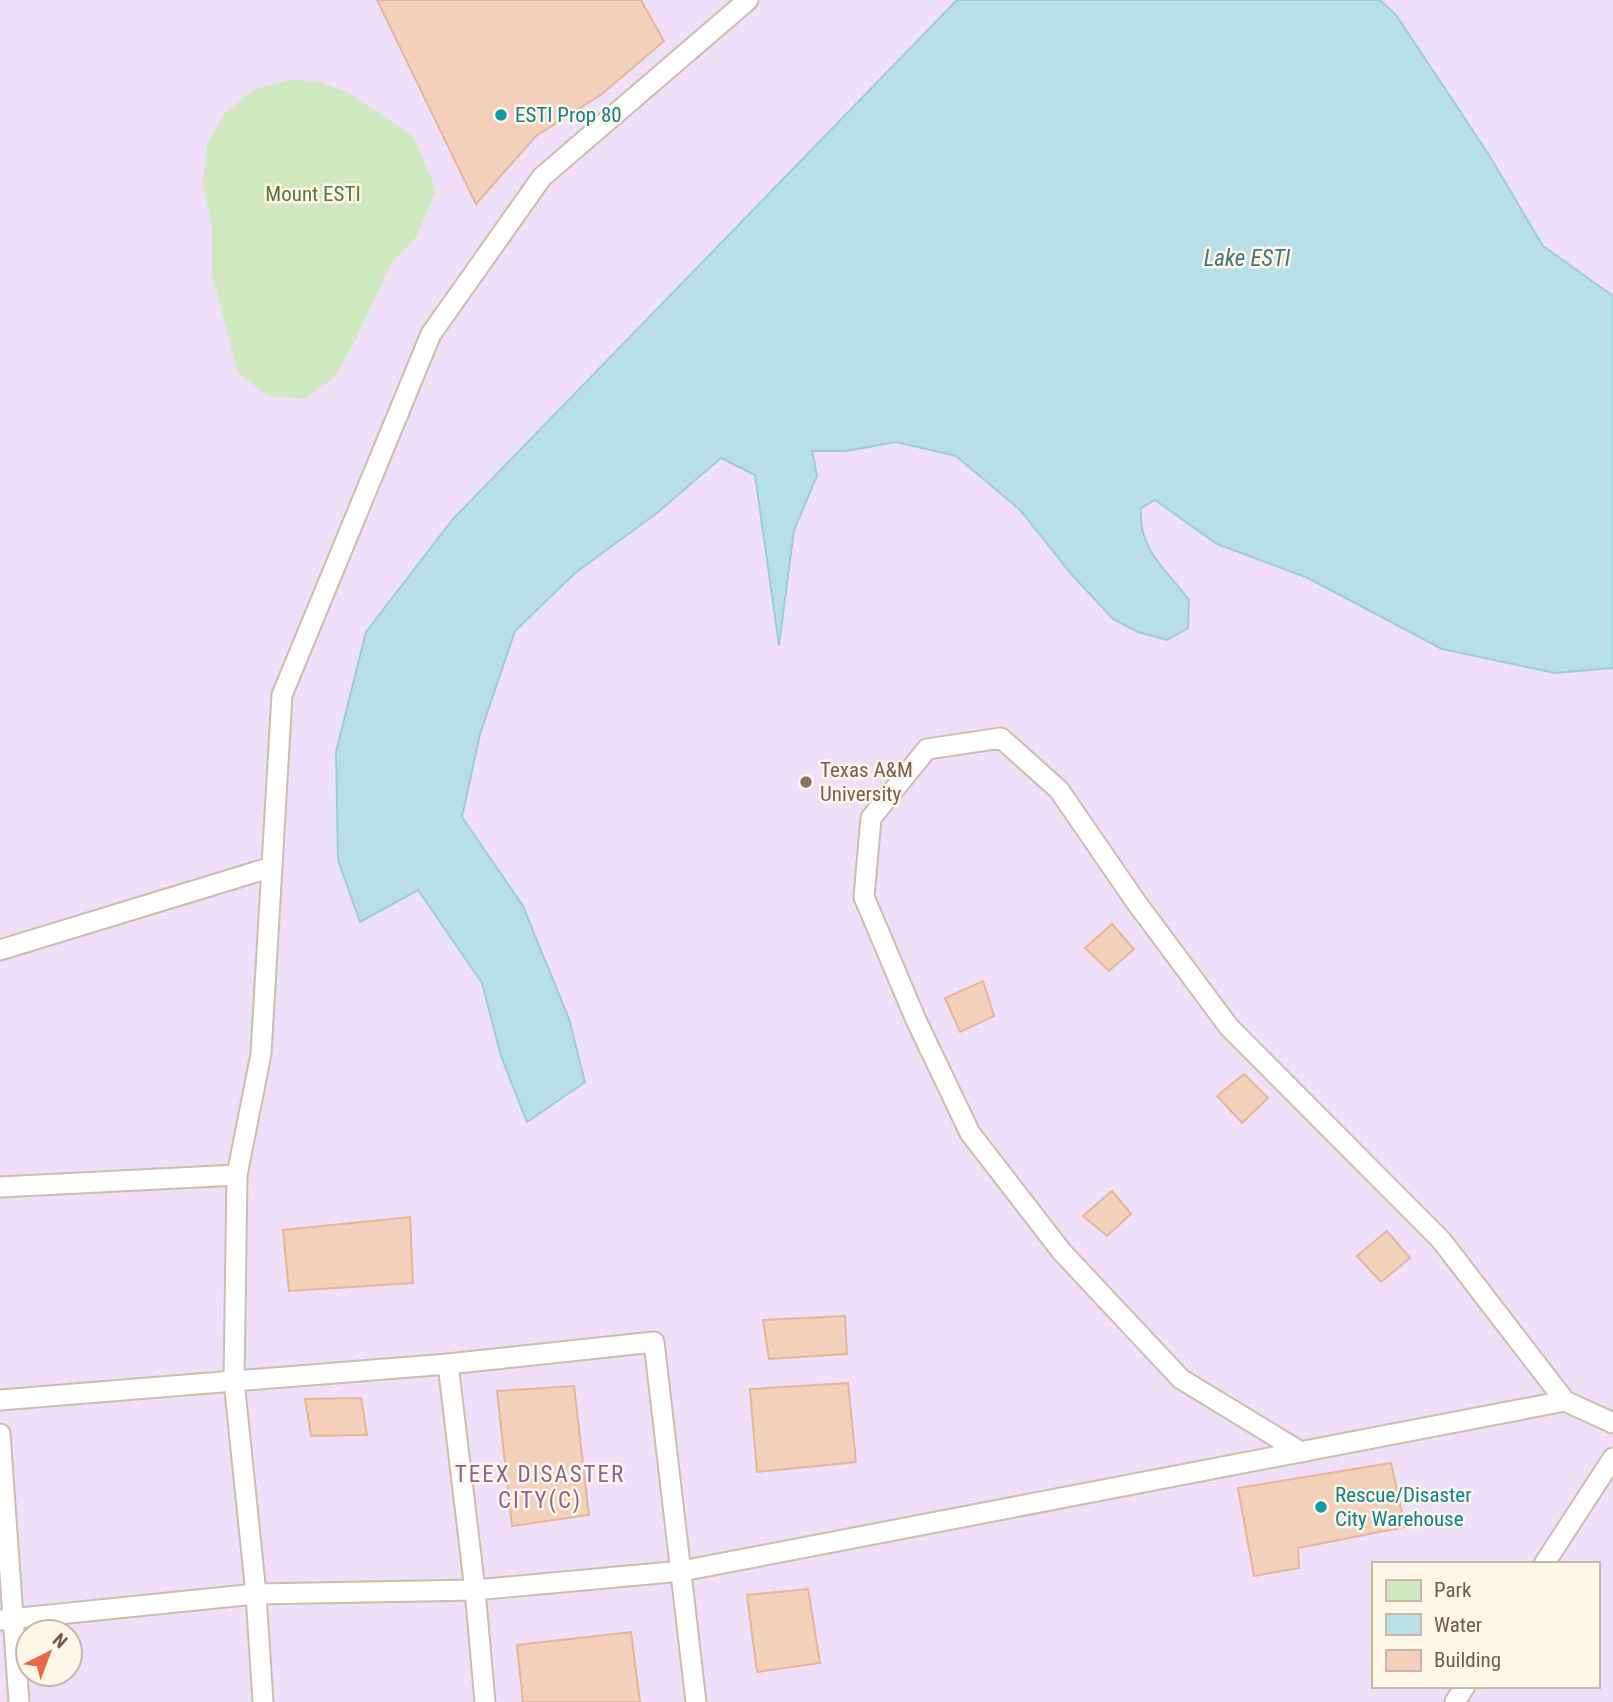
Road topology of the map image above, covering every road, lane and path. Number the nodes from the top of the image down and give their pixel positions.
1 (748, 0) edge
2 (272, 866) junction
3 (0, 950) edge
4 (237, 1175) junction
5 (0, 1187) edge
6 (447, 1364) junction
7 (234, 1381) junction
8 (0, 1400) edge
9 (1565, 1401) junction
10 (1613, 1423) edge
11 (0, 1434) edge
12 (1301, 1452) junction
13 (1613, 1458) edge
14 (1545, 1562) edge
15 (682, 1572) junction
16 (475, 1590) junction
17 (256, 1594) junction
18 (6, 1619) edge
19 (19, 1702) edge
20 (263, 1702) edge
21 (485, 1702) edge
22 (695, 1702) edge

1 - 2 lane
2 - 3 lane
2 - 4 lane
4 - 5 lane
4 - 7 lane
6 - 7 lane
6 - 15 lane
6 - 16 lane
7 - 8 lane
7 - 17 lane
9 - 10 lane
9 - 12 lane
9 - 12 lane
11 - 18 lane
12 - 15 lane
13 - 14 lane
15 - 16 lane
15 - 22 lane
16 - 17 lane
16 - 21 lane
17 - 18 lane
17 - 20 lane
18 - 19 lane

